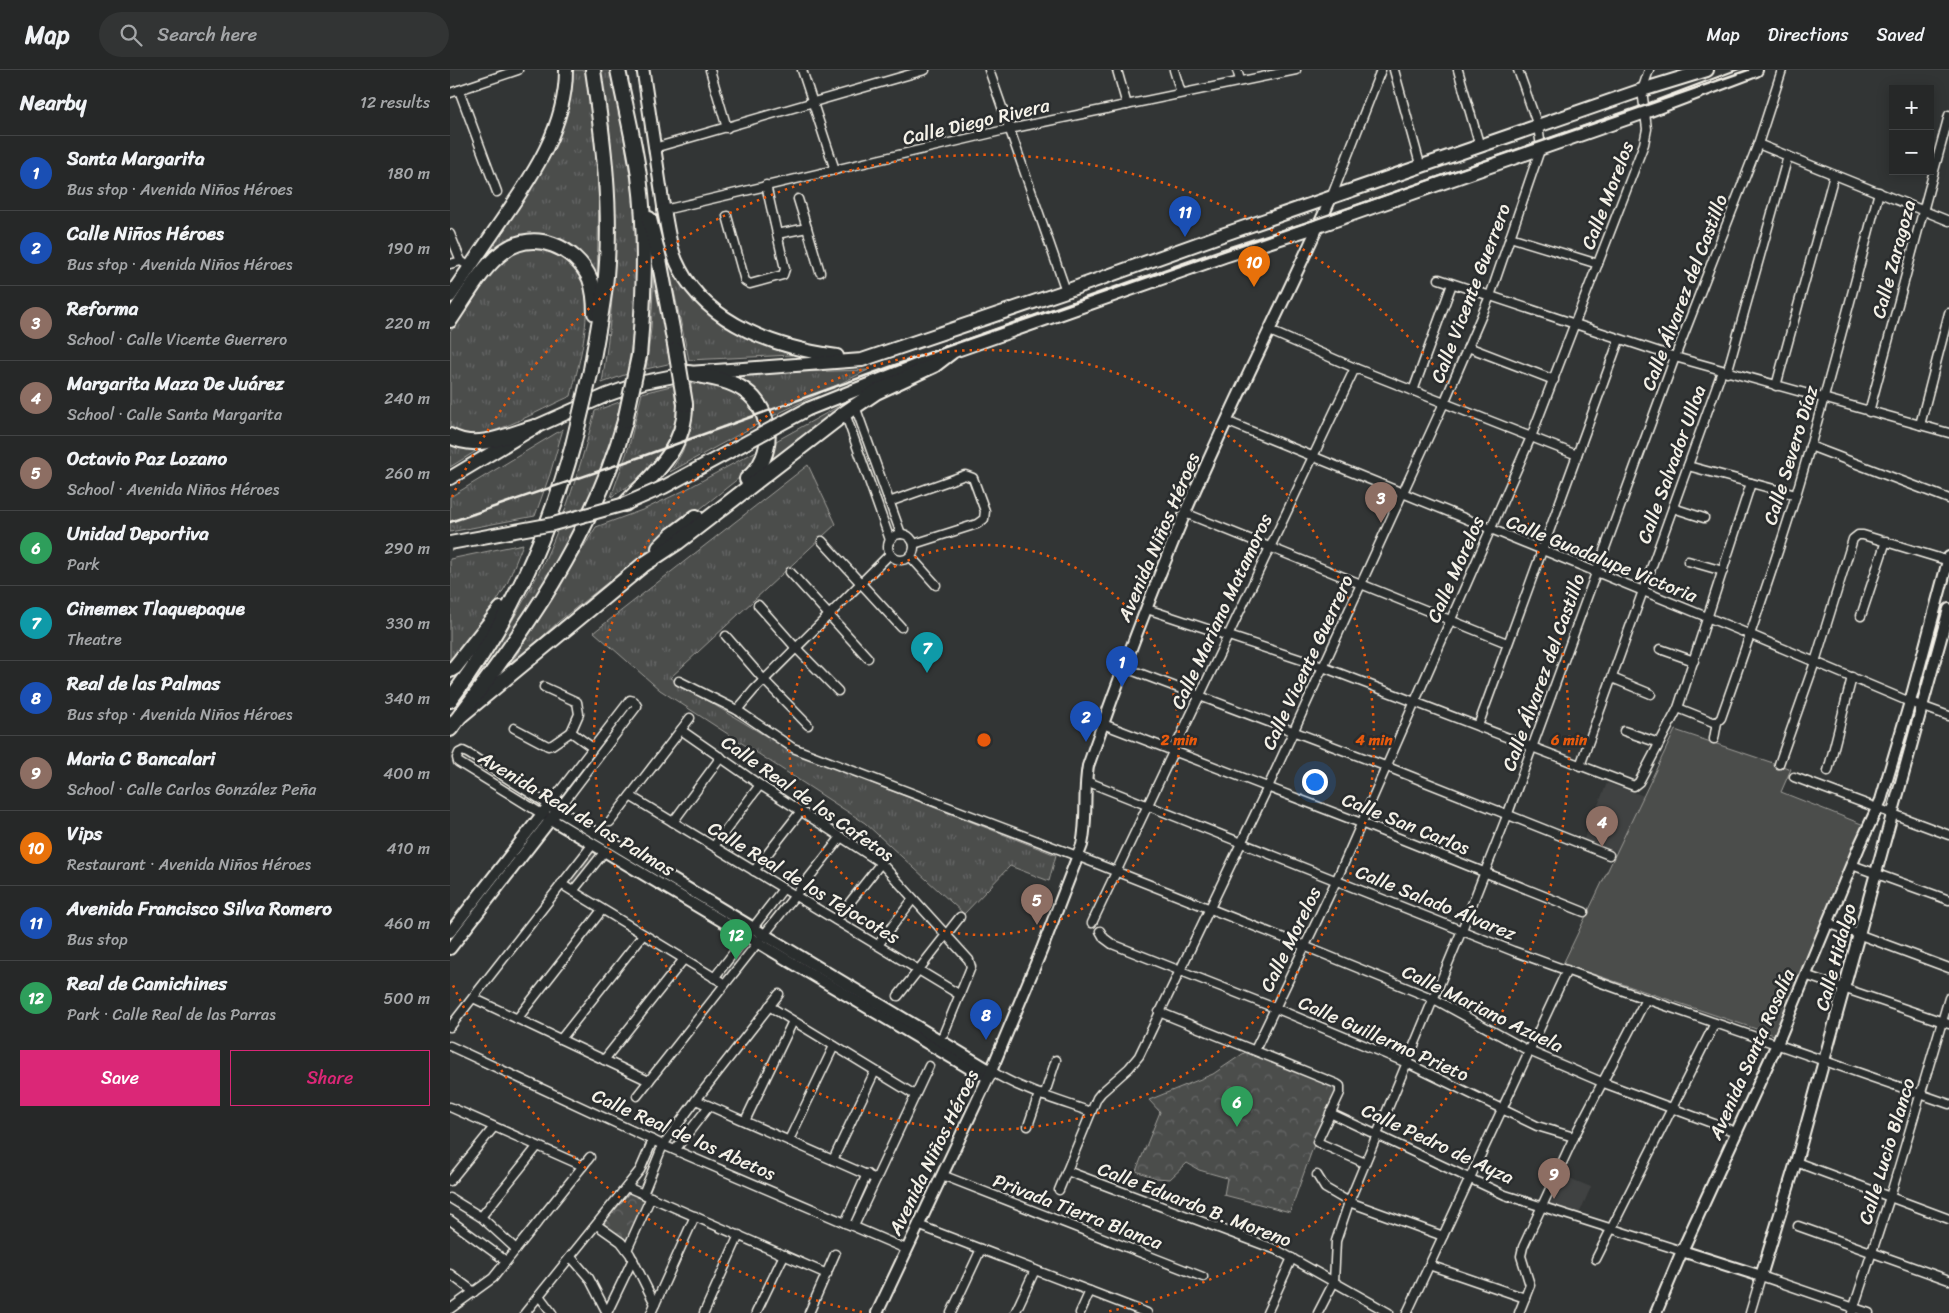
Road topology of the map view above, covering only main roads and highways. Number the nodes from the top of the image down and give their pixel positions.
1 (566, 70) edge
2 (593, 70) edge
3 (618, 70) edge
4 (643, 70) edge
5 (1707, 70) edge
6 (1756, 70) edge
7 (639, 175) junction
8 (664, 210) joint
9 (450, 296) edge
10 (450, 320) edge
11 (596, 341) junction
12 (951, 352) junction
13 (862, 360) junction
14 (689, 372) junction
15 (535, 427) junction
16 (450, 436) edge
17 (450, 478) edge
18 (625, 504) junction
19 (450, 543) edge
20 (642, 565) junction
21 (521, 585) junction
22 (450, 670) edge
23 (450, 700) edge
24 (460, 715) junction
25 (450, 729) edge

1 - 9 main road
2 - 11 highway
3 - 7 highway
4 - 8 main road
5 - 13 main road
6 - 12 main road
7 - 18 highway, bridge
7 - 24 highway, bridge
8 - 13 main road
10 - 11 highway
11 - 21 highway, bridge
12 - 18 main road, bridge
12 - 20 highway
13 - 14 main road
14 - 15 main road
14 - 20 highway
15 - 16 highway
15 - 17 main road
18 - 19 main road, bridge
20 - 24 highway
21 - 22 highway
21 - 23 highway
24 - 25 highway

